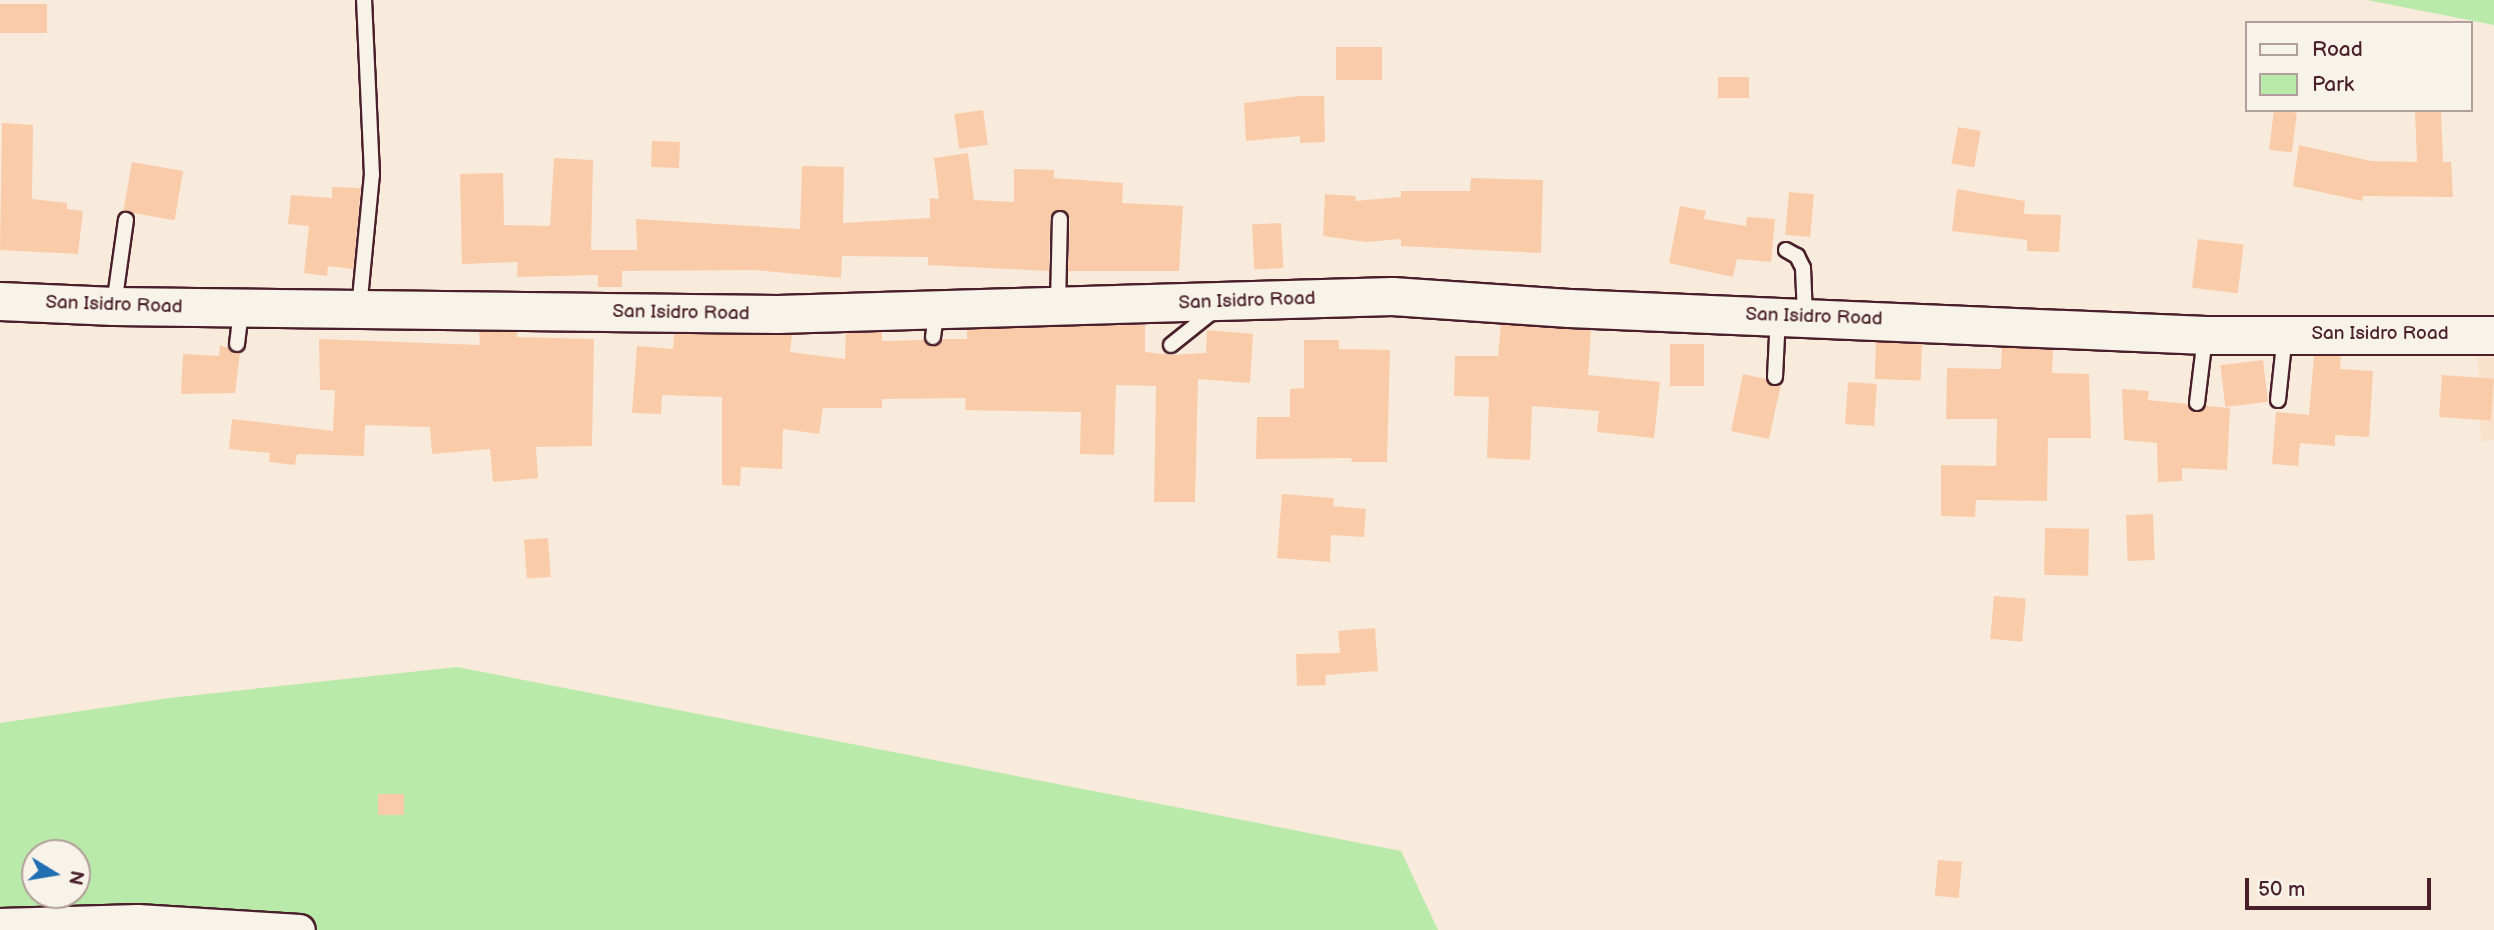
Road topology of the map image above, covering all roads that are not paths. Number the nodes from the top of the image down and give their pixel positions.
1 (364, 0) edge
2 (1060, 219) dead end
3 (125, 220) dead end
4 (1786, 250) dead end
5 (0, 301) edge
6 (1226, 301) junction
7 (114, 306) junction
8 (1058, 307) junction
9 (359, 310) junction
10 (1792, 315) junction
11 (2286, 334) junction
12 (2205, 335) junction
13 (2494, 335) edge
14 (1171, 345) dead end
15 (1776, 377) dead end
16 (2278, 400) dead end
17 (2197, 403) dead end
18 (0, 924) edge
19 (300, 930) edge

1 - 9 lane
2 - 8 lane
3 - 7 lane
4 - 10 lane
5 - 7 street, San Isidro Road
6 - 8 street, San Isidro Road
6 - 10 street, San Isidro Road
6 - 14 lane
7 - 9 street, San Isidro Road
8 - 9 street, San Isidro Road
10 - 12 street, San Isidro Road
10 - 15 lane
11 - 12 street, San Isidro Road
11 - 13 street, San Isidro Road
11 - 16 lane
12 - 17 lane
18 - 19 street

